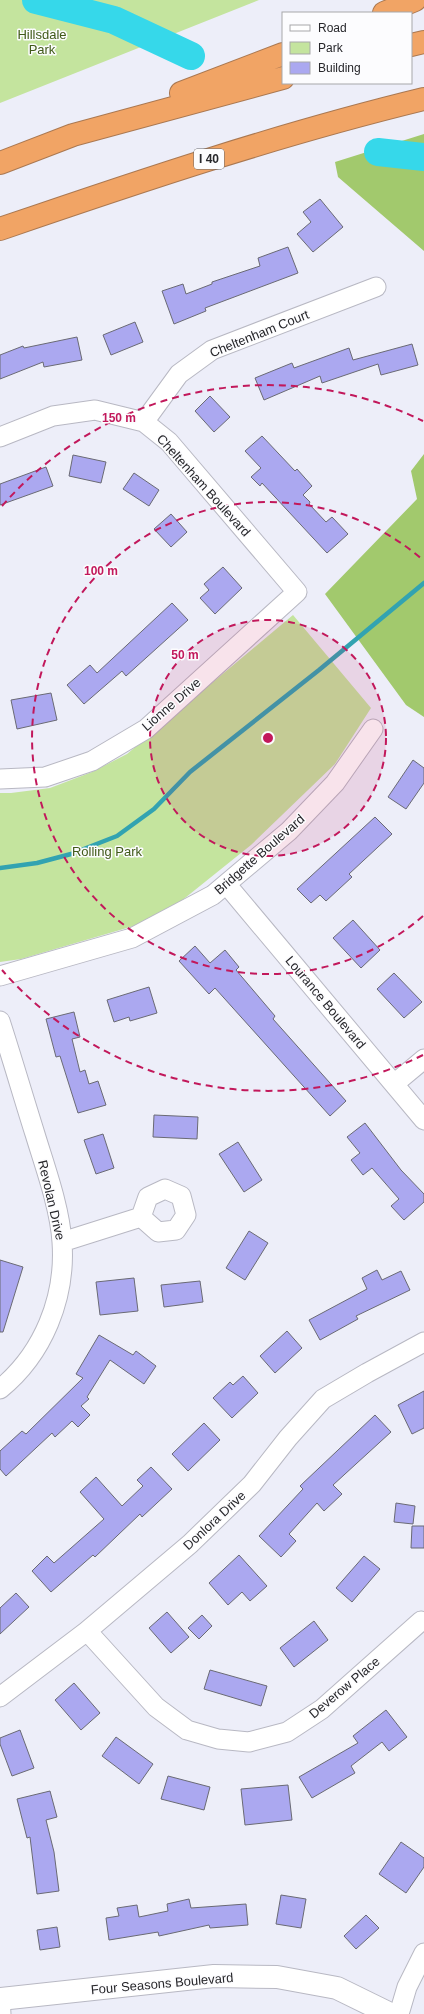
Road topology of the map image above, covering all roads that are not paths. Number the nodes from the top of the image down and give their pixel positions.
1 (415, 0) edge
2 (386, 12) edge
3 (424, 42) edge
4 (412, 45) edge
5 (282, 54) edge
6 (282, 78) edge
7 (423, 100) edge
8 (73, 135) junction
9 (0, 163) edge
10 (0, 229) edge
11 (376, 286) dead end
12 (144, 422) junction
13 (0, 437) edge
14 (297, 592) joint
15 (373, 729) dead end
16 (0, 779) edge
17 (227, 885) junction
18 (0, 976) edge
19 (0, 1021) edge
20 (424, 1059) edge
21 (394, 1084) junction
22 (424, 1120) edge
23 (141, 1218) dead end
24 (62, 1242) junction
25 (424, 1342) edge
26 (0, 1389) edge
27 (421, 1621) dead end
28 (87, 1630) junction
29 (0, 1697) edge
30 (424, 1953) edge
31 (0, 1999) edge
32 (1, 2014) edge
33 (390, 2014) edge
34 (399, 2014) edge

1 - 2 highway
3 - 4 highway
5 - 8 highway
6 - 8 highway
7 - 10 highway, I 40
8 - 9 highway
11 - 12 street, Cheltenham Court
12 - 13 street, Cheltenham Boulevard
12 - 14 street, Cheltenham Boulevard
14 - 16 street, Lionne Drive
15 - 17 street, Bridgette Boulevard
17 - 18 street, Bridgette Boulevard
17 - 21 street, Lourance Boulevard
19 - 24 street, Revolan Drive
20 - 21 street
21 - 22 street, Lourance Boulevard
23 - 24 street
24 - 26 street, Revolan Drive
25 - 28 street, Donlora Drive
27 - 28 street, Deverow Place
28 - 29 street, Donlora Drive
30 - 34 street
31 - 32 street
31 - 33 street, Four Seasons Boulevard

